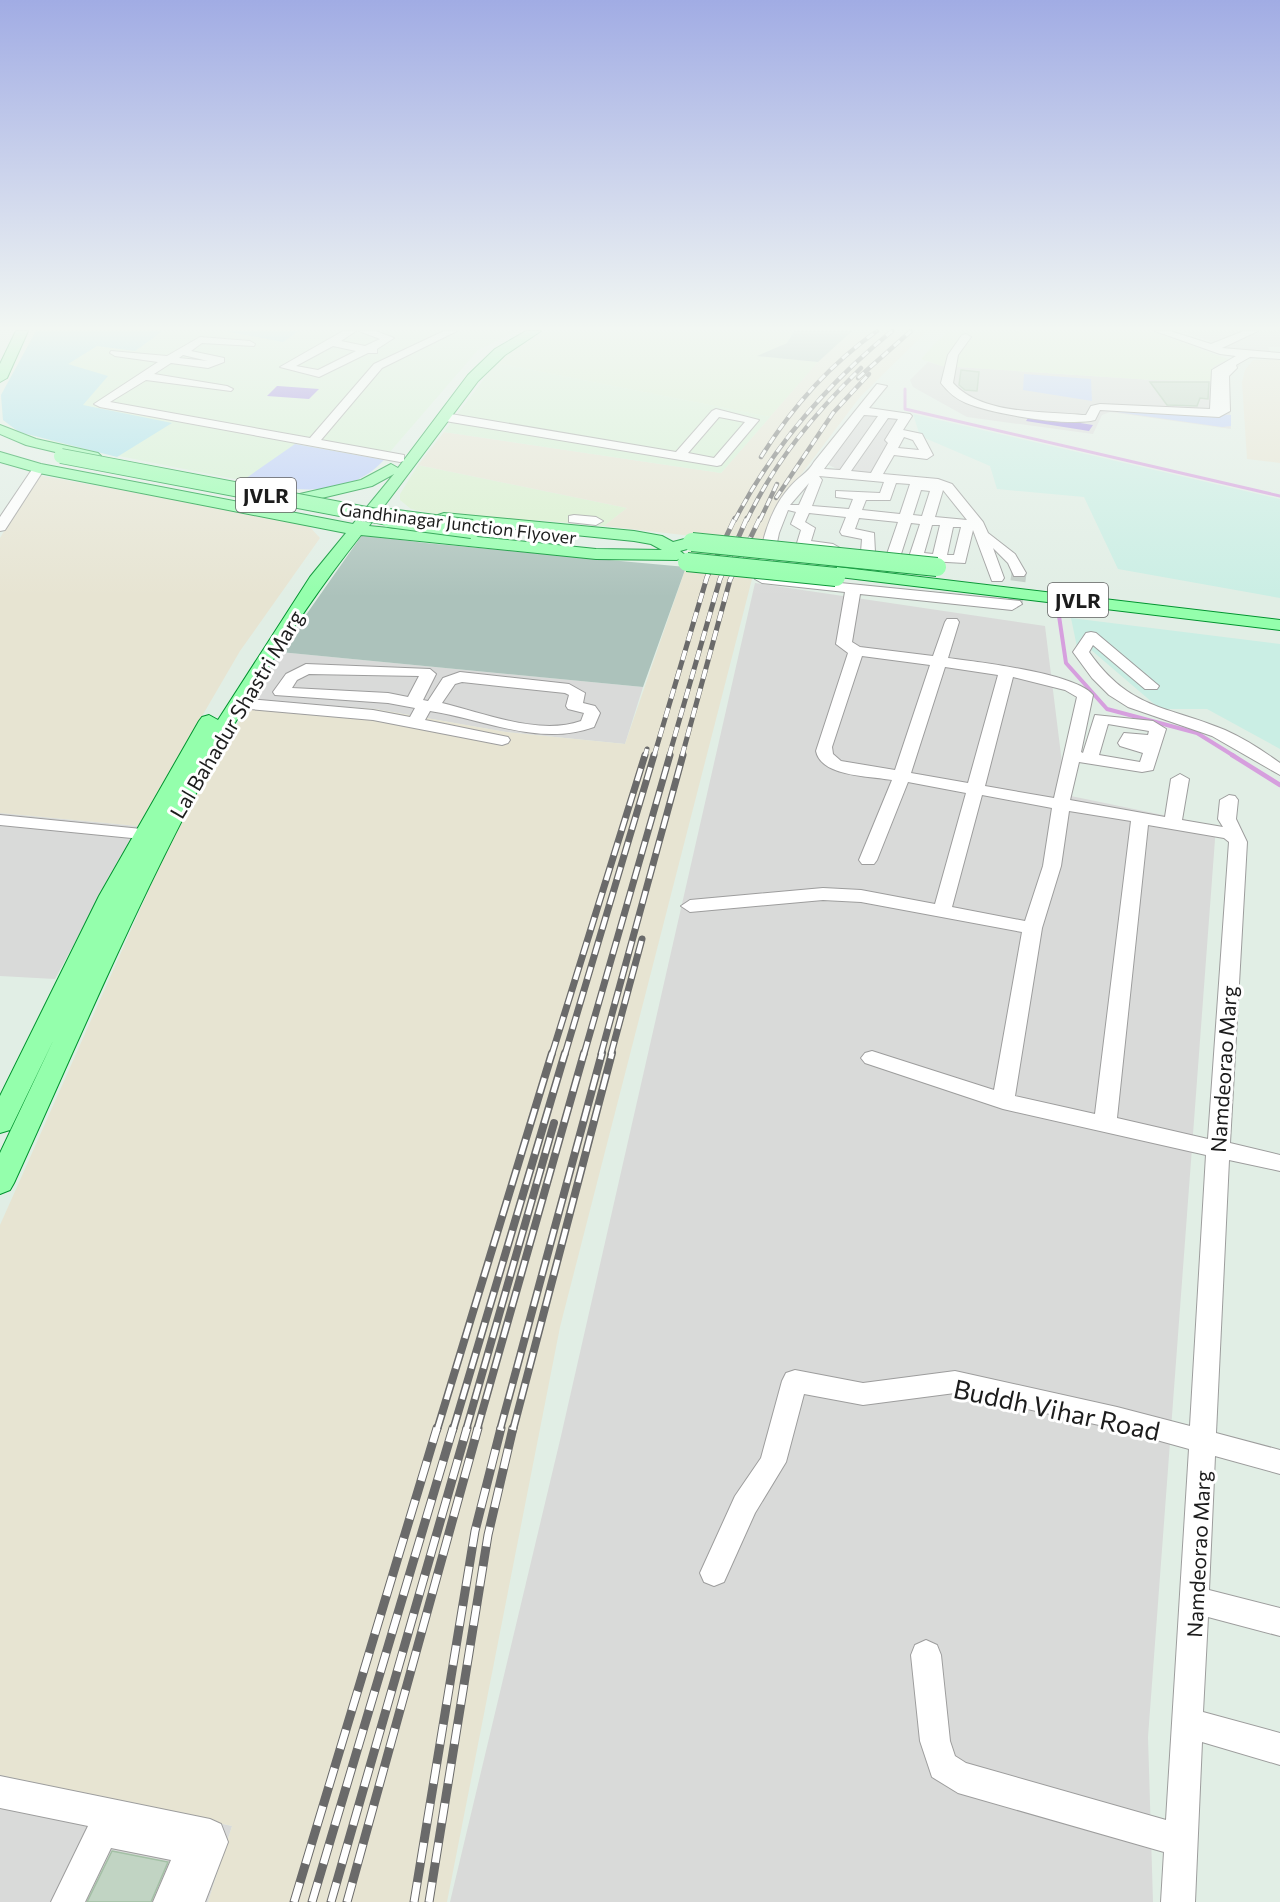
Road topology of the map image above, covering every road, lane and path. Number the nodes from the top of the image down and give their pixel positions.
1 (181, 420) edge
2 (332, 420) edge
3 (430, 420) edge
4 (443, 420) edge
5 (462, 420) edge
6 (710, 420) edge
7 (752, 420) edge
8 (854, 420) edge
9 (881, 420) edge
10 (904, 420) edge
11 (0, 429) edge
12 (698, 434) junction
13 (0, 438) edge
14 (736, 440) junction
15 (313, 442) junction
16 (0, 447) edge
17 (890, 451) junction
18 (679, 456) junction
19 (0, 457) edge
20 (51, 462) junction
21 (396, 463) junction
22 (814, 473) junction
23 (845, 476) junction
24 (872, 476) junction
25 (893, 483) junction
26 (916, 485) junction
27 (841, 494) dead end
28 (861, 496) junction
29 (889, 498) junction
30 (284, 502) junction
31 (783, 507) junction
32 (367, 508) junction
33 (804, 509) junction
34 (853, 514) junction
35 (887, 517) junction
36 (906, 518) junction
37 (574, 519) dead end
38 (927, 520) junction
39 (596, 521) dead end
40 (947, 522) junction
41 (0, 527) edge
42 (977, 528) junction
43 (351, 529) junction
44 (669, 551) junction
45 (867, 552) junction
46 (690, 553) junction
47 (894, 554) junction
48 (916, 557) junction
49 (937, 567) junction
50 (1019, 573) tunnel mouth
51 (312, 577) junction
52 (997, 578) junction
53 (842, 580) junction
54 (1016, 604) dead end
55 (1280, 612) edge
56 (951, 622) dead end
57 (1280, 625) edge
58 (856, 651) junction
59 (939, 662) junction
60 (1007, 672) junction
61 (1151, 686) dead end
62 (238, 703) junction
63 (424, 704) junction
64 (416, 723) junction
65 (502, 740) dead end
66 (1073, 756) junction
67 (1090, 759) junction
68 (1280, 770) edge
69 (902, 776) junction
70 (1180, 779) dead end
71 (976, 789) junction
72 (1229, 800) dead end
73 (1061, 804) junction
74 (1140, 818) junction
75 (0, 820) edge
76 (1172, 824) junction
77 (1233, 835) junction
78 (155, 836) junction
79 (868, 860) dead end
80 (690, 906) dead end
81 (942, 911) junction
82 (1032, 928) junction
83 (70, 1006) junction
84 (872, 1058) dead end
85 (1003, 1101) junction
86 (0, 1123) edge
87 (1105, 1124) junction
88 (1218, 1149) junction
89 (1280, 1163) edge
90 (0, 1183) edge
91 (1204, 1443) junction
92 (1280, 1462) edge
93 (714, 1573) dead end
94 (1196, 1600) junction
95 (1280, 1622) edge
96 (926, 1655) dead end
97 (1189, 1723) junction
98 (1280, 1749) edge
99 (0, 1792) edge
100 (1182, 1840) junction
101 (68, 1902) edge
102 (170, 1902) edge
103 (188, 1902) edge
104 (1178, 1902) edge

1 - 15 street
2 - 15 street
3 - 21 main road, Lal Bahadur Shastri Marg
4 - 32 main road, Lal Bahadur Shastri Marg
5 - 18 street
6 - 12 street
7 - 14 street
8 - 22 street
9 - 23 street
10 - 24 street
11 - 30 main road
12 - 14 street
12 - 18 street
13 - 20 main road, Gandhinagar Junction Flyover / JVLR
14 - 18 street
15 - 21 street
16 - 20 main road, Gandhinagar Junction Flyover / JVLR
17 - 17 street
17 - 24 street
19 - 20 main road
20 - 41 street
20 - 43 main road
20 - 44 main road, Gandhinagar Junction Flyover / JVLR
21 - 30 main road
21 - 32 main road, Lal Bahadur Shastri Marg
22 - 23 street
22 - 31 street
22 - 33 street
23 - 24 street
23 - 25 street
24 - 42 street
25 - 26 street
25 - 29 street
26 - 36 street
26 - 38 street
27 - 28 street
28 - 29 street
28 - 34 street
29 - 35 street
30 - 32 main road
31 - 33 street
31 - 53 street
32 - 43 main road, Lal Bahadur Shastri Marg
32 - 44 main road
33 - 34 street
33 - 45 street
34 - 35 street
34 - 45 street
35 - 36 street
36 - 38 street
36 - 47 street
37 - 39 street
38 - 40 street
38 - 48 street
40 - 42 street
40 - 49 street
42 - 49 street
42 - 50 street
42 - 52 street
43 - 44 main road
43 - 51 main road, Lal Bahadur Shastri Marg
44 - 46 main road
45 - 47 street
46 - 49 main road, JVLR
46 - 53 main road, JVLR, bridge
47 - 48 street
48 - 49 street
49 - 52 main road, JVLR
51 - 62 main road, Lal Bahadur Shastri Marg
51 - 78 main road, Lal Bahadur Shastri Marg
52 - 55 main road, JVLR
53 - 54 street
53 - 57 main road, JVLR
53 - 58 street
56 - 59 street
58 - 59 street
58 - 69 street
59 - 60 street
59 - 69 street
60 - 66 street
60 - 71 street
61 - 68 street
62 - 64 street
62 - 78 main road, Lal Bahadur Shastri Marg
63 - 63 street
63 - 63 street
63 - 64 street
64 - 65 street
66 - 67 street
66 - 73 street
67 - 67 street
69 - 71 street
69 - 79 street
70 - 76 street
71 - 73 street
71 - 81 street
72 - 77 street, Namdeorao Marg
73 - 74 street
73 - 82 street
74 - 76 street
74 - 87 street
75 - 78 street
76 - 77 street
77 - 88 street, Namdeorao Marg
78 - 83 main road, Lal Bahadur Shastri Marg
80 - 81 street
81 - 82 street
82 - 85 street
83 - 86 main road, Lal Bahadur Shastri Marg
83 - 90 main road, Lal Bahadur Shastri Marg
84 - 85 street
85 - 87 street
87 - 88 street
88 - 89 street
88 - 91 street, Namdeorao Marg
91 - 92 street, Buddh Vihar Road
91 - 93 street, Buddh Vihar Road
91 - 94 street, Namdeorao Marg
94 - 95 street
94 - 97 street, Namdeorao Marg
96 - 100 street
97 - 98 street
97 - 100 street, Namdeorao Marg
99 - 103 street
100 - 104 street, Namdeorao Marg
101 - 102 street

